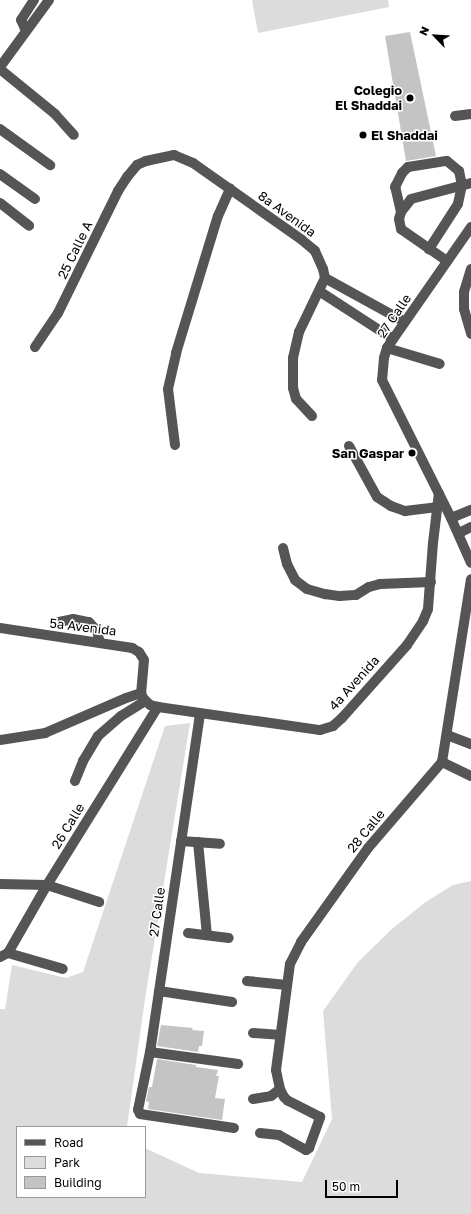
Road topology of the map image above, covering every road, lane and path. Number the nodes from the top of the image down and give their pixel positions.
1 (34, 0) edge
2 (49, 0) edge
3 (26, 31) junction
4 (1, 63) edge
5 (471, 114) edge
6 (455, 116) dead end
7 (0, 129) edge
8 (74, 134) dead end
9 (50, 165) dead end
10 (137, 165) joint
11 (0, 174) edge
12 (466, 184) edge
13 (230, 189) junction
14 (35, 200) dead end
15 (0, 203) edge
16 (401, 212) junction
17 (29, 226) dead end
18 (471, 227) edge
19 (429, 249) junction
20 (447, 261) junction
21 (471, 269) edge
22 (325, 278) junction
23 (319, 291) junction
24 (468, 294) edge
25 (405, 322) junction
26 (471, 334) edge
27 (390, 343) junction
28 (35, 347) dead end
29 (440, 364) dead end
30 (312, 416) dead end
31 (175, 445) dead end
32 (349, 446) dead end
33 (439, 493) junction
34 (437, 507) junction
35 (471, 510) edge
36 (452, 518) junction
37 (471, 527) edge
38 (459, 533) junction
39 (283, 548) dead end
40 (471, 563) edge
41 (471, 579) edge
42 (431, 582) junction
43 (469, 611) edge
44 (59, 622) dead end
45 (0, 628) edge
46 (100, 643) junction
47 (143, 697) junction
48 (158, 708) junction
49 (200, 714) junction
50 (447, 735) junction
51 (0, 740) edge
52 (471, 744) edge
53 (442, 762) junction
54 (471, 776) edge
55 (75, 781) dead end
56 (181, 841) junction
57 (198, 842) junction
58 (220, 844) dead end
59 (0, 884) edge
60 (47, 885) junction
61 (99, 902) dead end
62 (188, 933) dead end
63 (207, 935) junction
64 (229, 938) dead end
65 (4, 955) edge
66 (63, 969) dead end
67 (248, 981) dead end
68 (287, 985) junction
69 (159, 991) junction
70 (232, 1002) dead end
71 (253, 1033) dead end
72 (280, 1035) junction
73 (150, 1052) junction
74 (238, 1064) dead end
75 (282, 1093) junction
76 (253, 1099) dead end
77 (234, 1128) dead end
78 (260, 1133) dead end

1 - 3 street
2 - 3 street
3 - 4 street
4 - 8 street
5 - 6 street
7 - 9 street
10 - 13 street, 8a Avenida
10 - 28 street, 25 Calle A
11 - 14 street
12 - 16 street
12 - 16 street
12 - 19 street
13 - 22 street, 8a Avenida
13 - 31 street
15 - 17 street
16 - 19 street
18 - 20 street, 27 Calle
19 - 20 street
20 - 25 street, 27 Calle
21 - 24 street
22 - 23 street
22 - 25 street
23 - 27 street
23 - 30 street
24 - 26 street
25 - 27 street, 27 Calle
27 - 29 street
27 - 33 street, 27 Calle
32 - 34 street
33 - 34 street, 4a Avenida
33 - 36 street
34 - 42 street, 4a Avenida
35 - 36 street
36 - 38 street
37 - 38 street
38 - 40 street
39 - 42 street
41 - 43 street
42 - 49 street, 4a Avenida
43 - 50 street
44 - 46 street
45 - 46 street, 5a Avenida
46 - 47 street, 5a Avenida
47 - 48 street, 4a Avenida
47 - 51 street
47 - 55 street
48 - 49 street, 4a Avenida
48 - 60 street, 26 Calle
49 - 56 street, 27 Calle
50 - 52 street
50 - 53 street
53 - 54 street
53 - 68 street, 28 Calle
56 - 57 street
56 - 69 street, 27 Calle
57 - 58 street
57 - 63 street
59 - 60 street
60 - 61 street
60 - 65 street, 26 Calle
62 - 63 street
63 - 64 street
65 - 66 street
67 - 68 street
68 - 72 street, 28 Calle
69 - 70 street
69 - 73 street, 27 Calle
71 - 72 street
72 - 75 street, 28 Calle
73 - 74 street
73 - 77 street, 27 Calle
75 - 76 street
75 - 78 street

